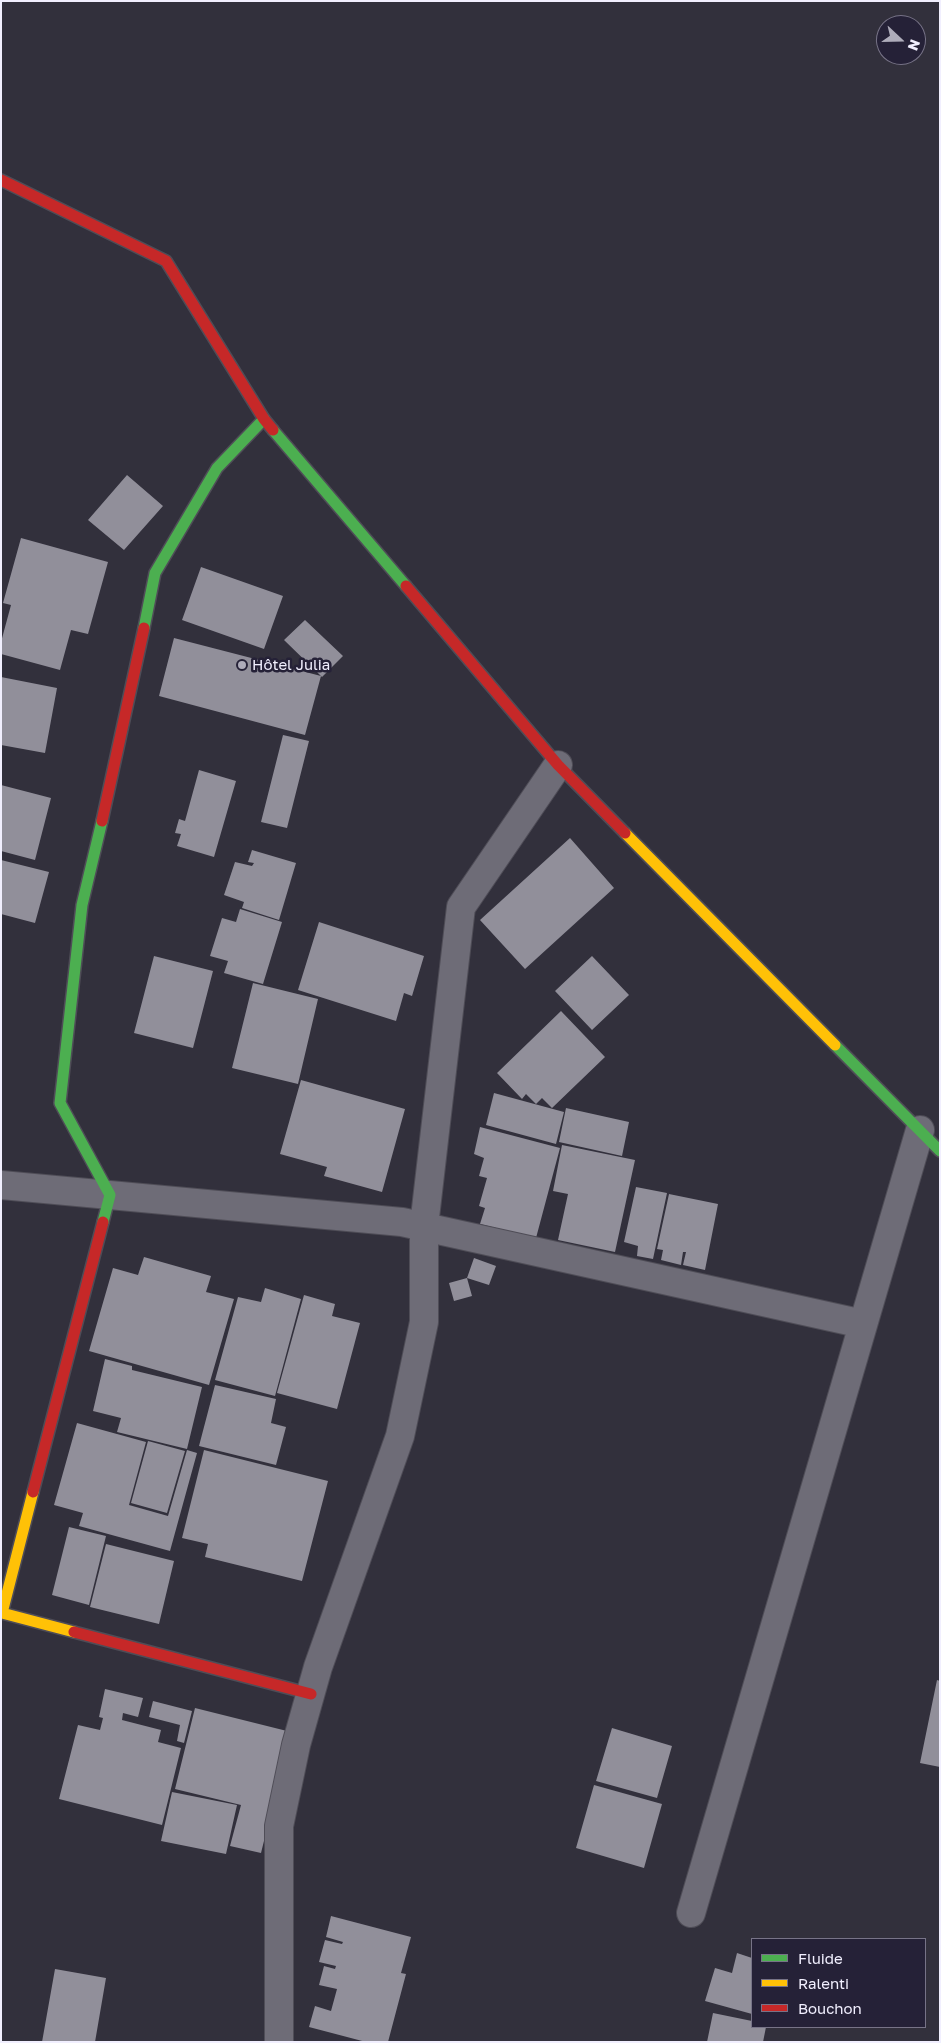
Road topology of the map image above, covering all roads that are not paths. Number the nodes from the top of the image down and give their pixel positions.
1 (1, 180) edge
2 (264, 419) junction
3 (558, 765) junction
4 (920, 1130) junction
5 (940, 1151) edge
6 (1, 1184) edge
7 (110, 1195) junction
8 (424, 1226) junction
9 (863, 1324) junction
10 (311, 1694) junction
11 (691, 1913) dead end
12 (279, 2042) edge

1 - 2 street
2 - 3 street
2 - 7 street
3 - 4 street
3 - 8 street
4 - 5 street
4 - 9 street
6 - 7 street
7 - 8 street
7 - 10 street
8 - 9 street
8 - 10 street
9 - 11 street
10 - 12 street

